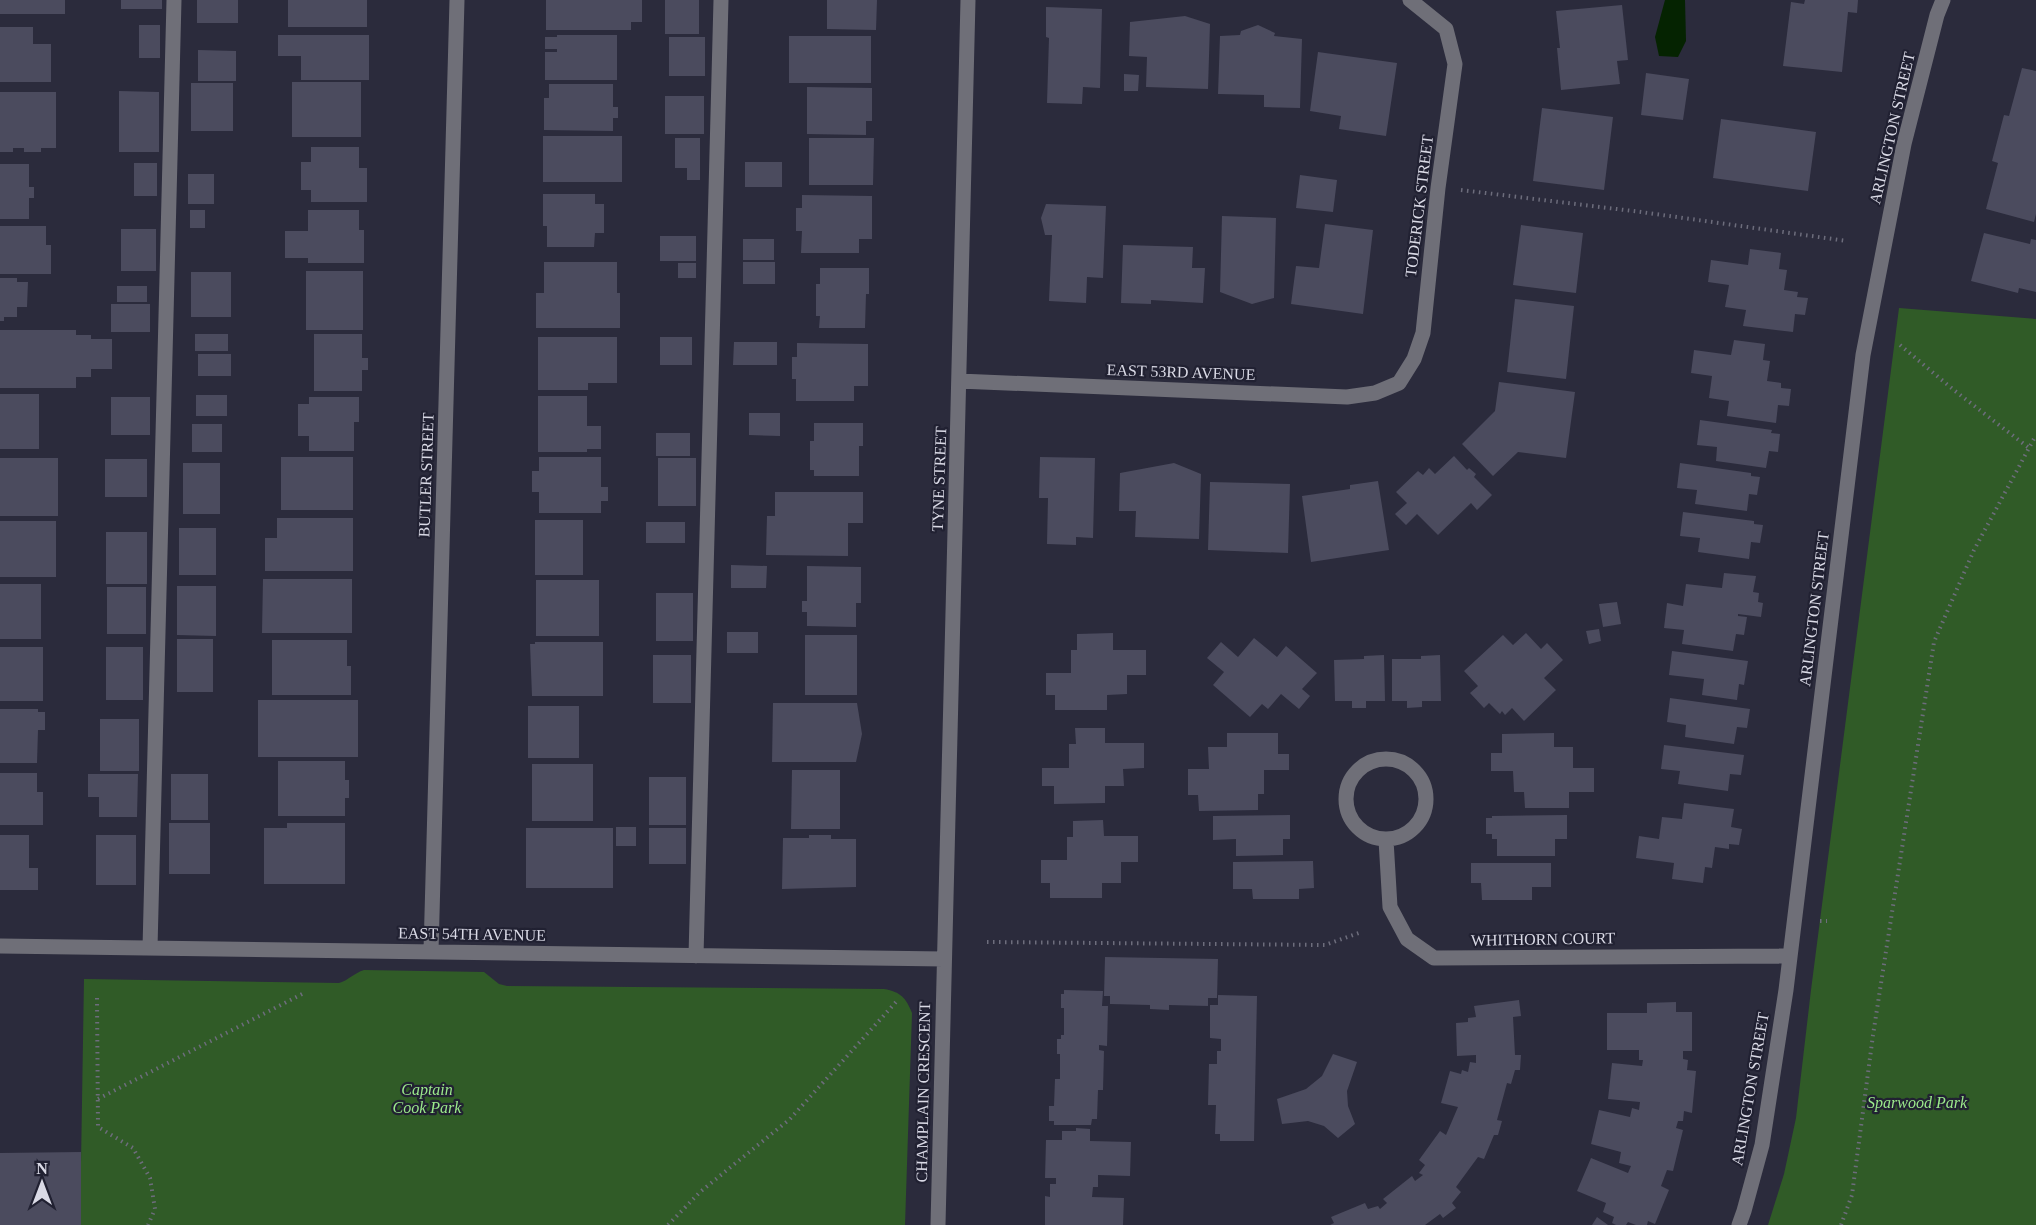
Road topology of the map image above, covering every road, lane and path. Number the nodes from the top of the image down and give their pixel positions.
1 (174, 0) edge
2 (457, 0) edge
3 (721, 0) edge
4 (968, 0) edge
5 (1410, 0) edge
6 (1943, 0) edge
7 (1438, 188) junction
8 (1847, 241) dead end
9 (1900, 345) dead end
10 (959, 381) junction
11 (1399, 383) joint
12 (2036, 435) edge
13 (2029, 448) junction
14 (1386, 840) junction
15 (1820, 921) dead end
16 (1827, 921) dead end
17 (1359, 933) dead end
18 (987, 942) dead end
19 (0, 946) edge
20 (150, 948) junction
21 (431, 951) junction
22 (696, 956) junction
23 (1790, 956) junction
24 (944, 959) junction
25 (304, 993) dead end
26 (97, 998) dead end
27 (896, 1002) dead end
28 (98, 1099) junction
29 (148, 1225) edge
30 (668, 1225) edge
31 (938, 1225) edge
32 (1739, 1225) edge
33 (1841, 1225) edge

1 - 20 street
2 - 21 street, BUTLER STREET
3 - 22 street
4 - 10 street, TYNE STREET
5 - 7 street, TODERICK STREET
6 - 23 street, ARLINGTON STREET
7 - 8 path
7 - 11 street, TODERICK STREET
9 - 13 path
10 - 11 street, EAST 53RD AVENUE
10 - 24 street, TYNE STREET
12 - 13 path
13 - 33 path
14 - 14 street
14 - 23 street, WHITHORN COURT
15 - 16 path
17 - 18 path
19 - 20 street, EAST 54TH AVENUE
20 - 21 street, EAST 54TH AVENUE
21 - 22 street, EAST 54TH AVENUE
22 - 24 street, EAST 54TH AVENUE
23 - 32 street, ARLINGTON STREET
24 - 31 street, CHAMPLAIN CRESCENT
25 - 28 path
26 - 28 path
27 - 30 path
28 - 29 path

